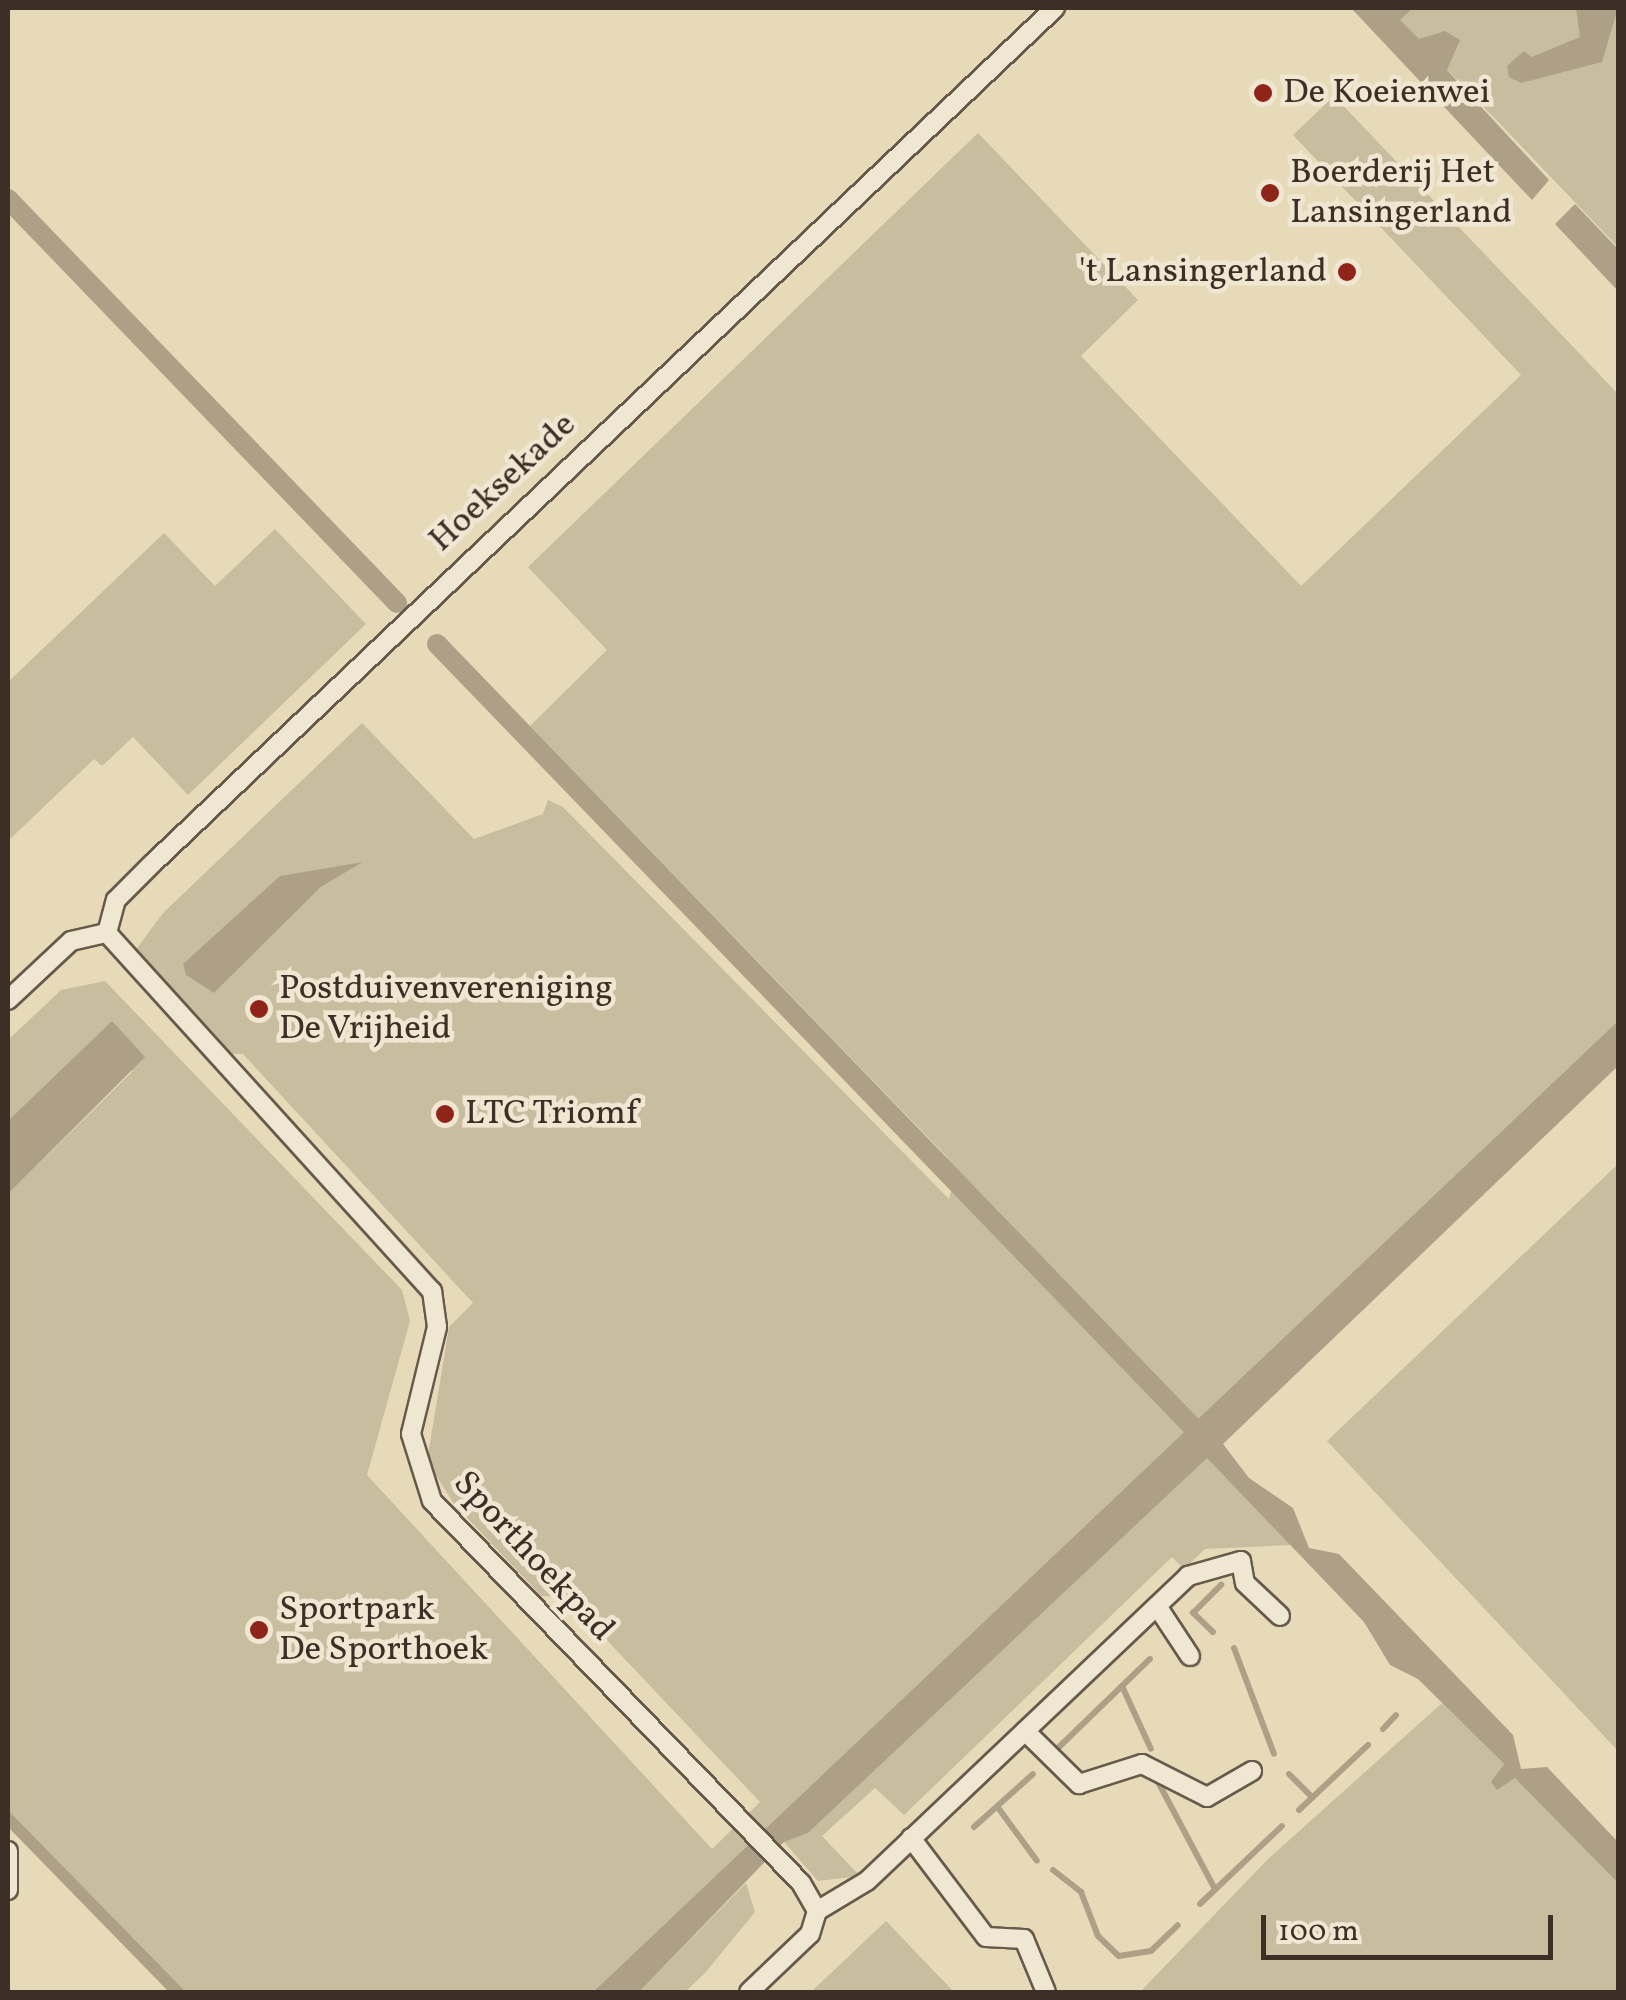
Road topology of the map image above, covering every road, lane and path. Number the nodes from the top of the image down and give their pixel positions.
1 (1055, 8) edge
2 (107, 934) junction
3 (8, 1000) edge
4 (1157, 1606) junction
5 (1280, 1616) dead end
6 (1190, 1656) dead end
7 (1024, 1732) junction
8 (1252, 1772) dead end
9 (912, 1838) junction
10 (8, 1851) edge
11 (8, 1890) edge
12 (817, 1910) junction
13 (750, 1992) edge
14 (1046, 1992) edge

1 - 2 street, Hoeksekade
2 - 3 street
2 - 12 street, Sporthoekpad
4 - 5 street
4 - 6 street
4 - 7 street
7 - 8 street
7 - 9 street
9 - 12 street
9 - 14 street
10 - 11 street
12 - 13 street

